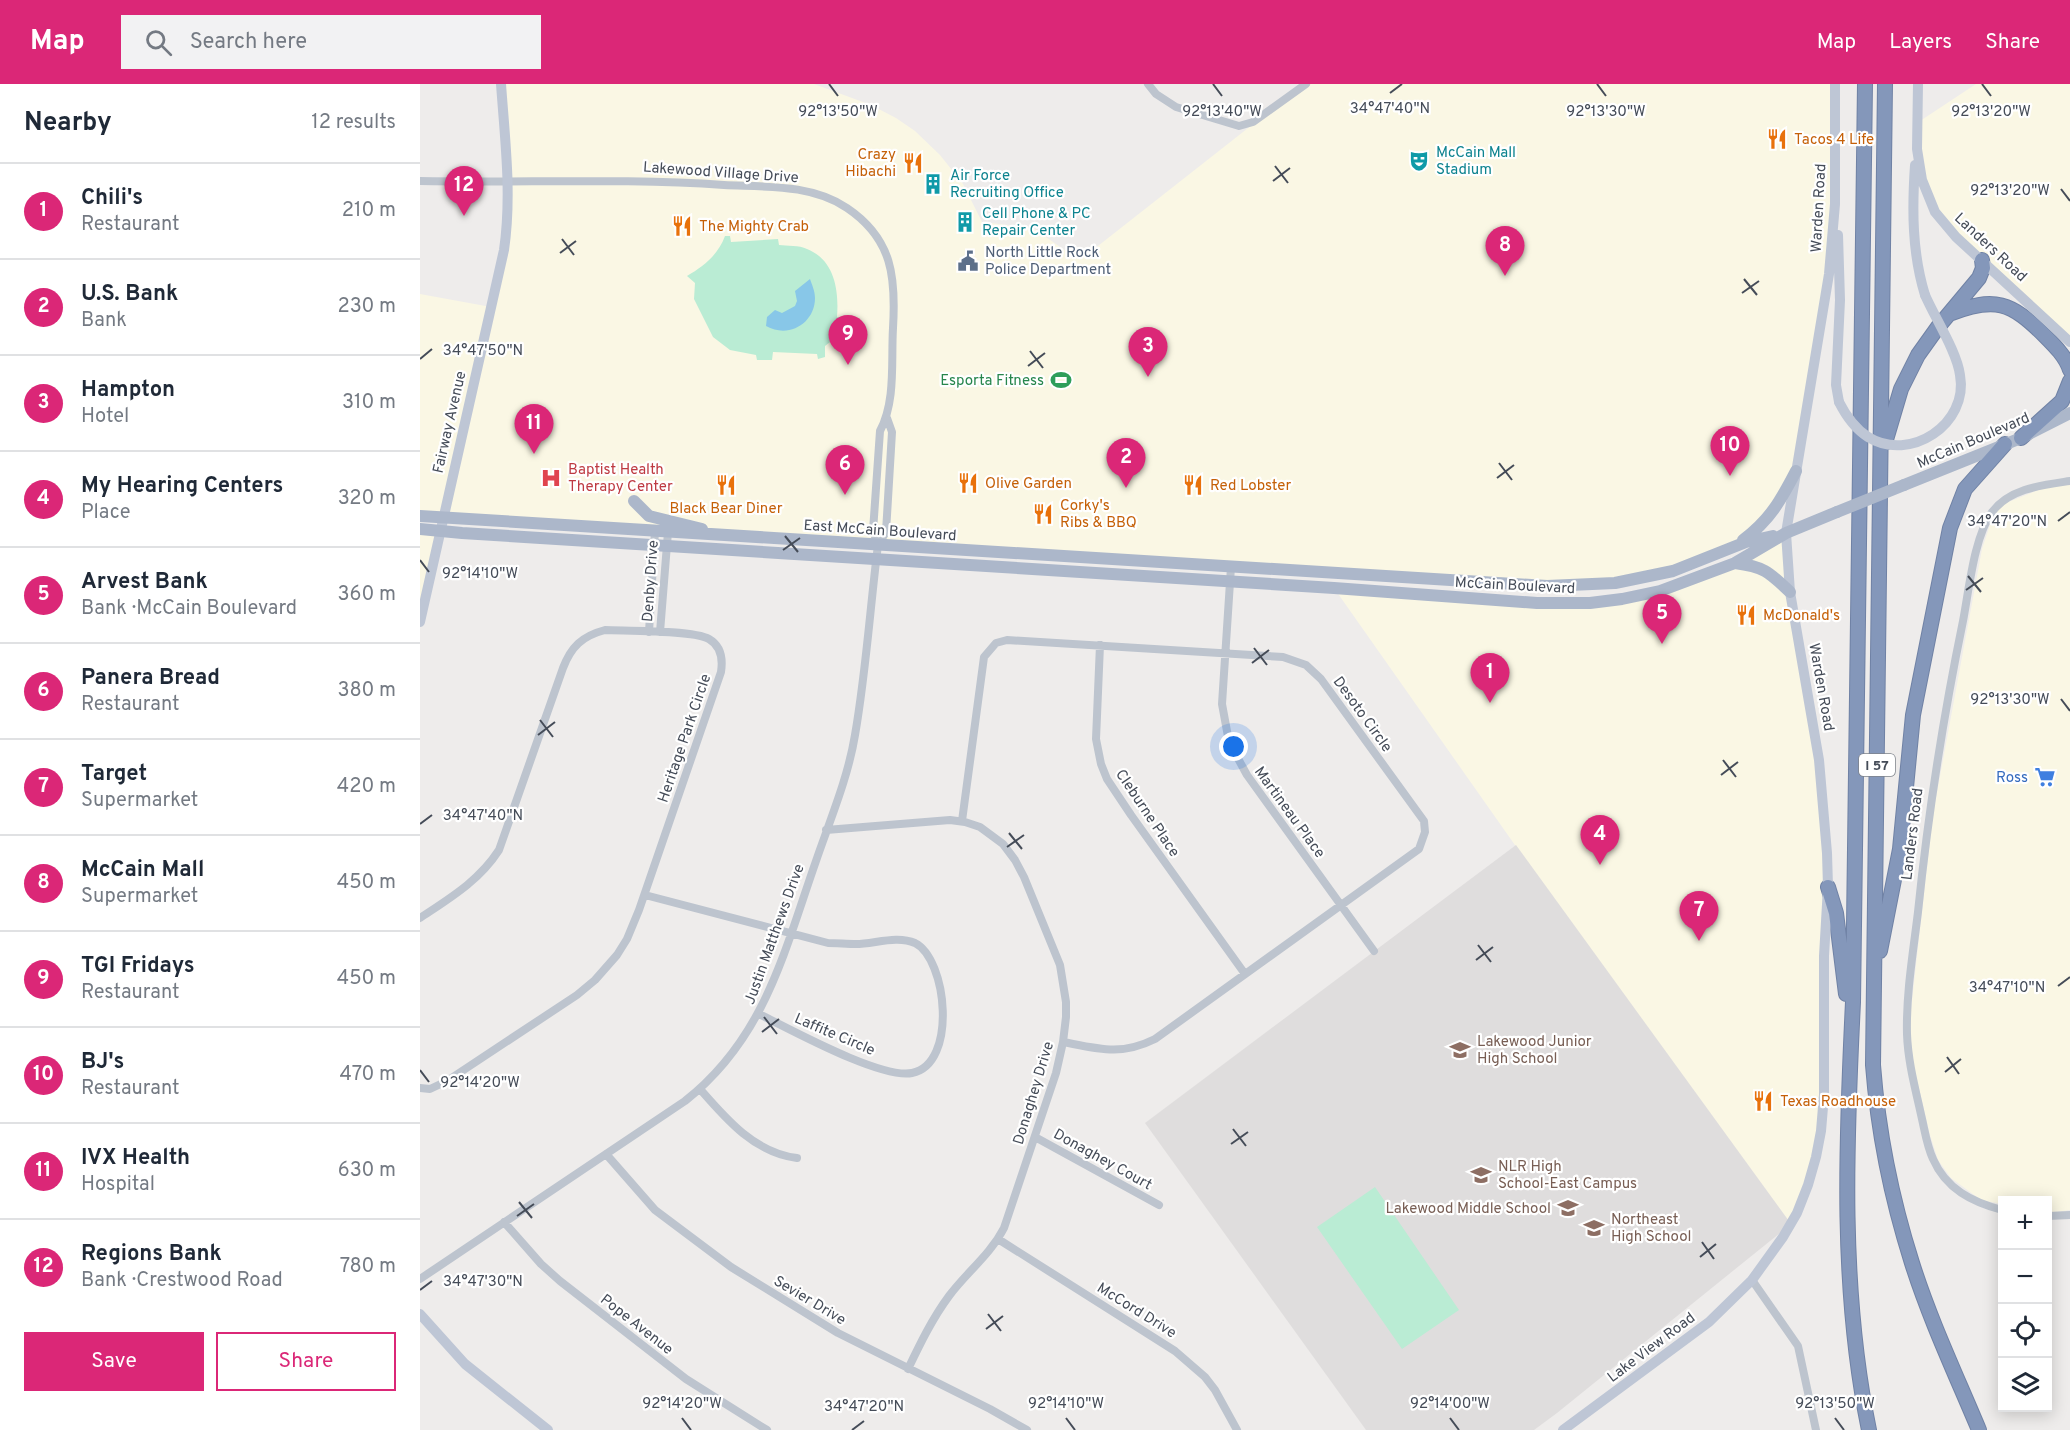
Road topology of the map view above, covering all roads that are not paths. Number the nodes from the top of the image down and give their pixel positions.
1 (501, 84) edge
2 (1148, 84) edge
3 (1306, 84) edge
4 (1835, 84) edge
5 (1863, 84) edge
6 (1885, 84) edge
7 (1918, 84) edge
8 (1917, 149) junction
9 (420, 181) edge
10 (508, 181) junction
11 (1835, 204) junction
12 (1982, 260) junction
13 (1948, 315) junction
14 (2070, 342) edge
15 (2070, 370) edge
16 (2070, 381) edge
17 (2070, 413) edge
18 (887, 418) junction
19 (2021, 438) junction
20 (2005, 444) junction
21 (1881, 458) junction
22 (1796, 471) junction
23 (2070, 481) edge
24 (634, 501) dead end
25 (420, 516) edge
26 (443, 517) junction
27 (420, 529) edge
28 (440, 531) junction
29 (662, 532) junction
30 (1786, 533) junction
31 (720, 535) junction
32 (878, 545) junction
33 (660, 546) junction
34 (1733, 547) junction
35 (876, 558) junction
36 (1735, 563) junction
37 (1231, 567) junction
38 (1230, 581) junction
39 (1790, 592) junction
40 (420, 622) edge
41 (649, 632) junction
42 (660, 632) junction
43 (1100, 645) junction
44 (1225, 653) junction
45 (962, 821) junction
46 (826, 830) junction
47 (1828, 887) junction
48 (645, 895) junction
49 (1340, 905) junction
50 (420, 918) edge
51 (790, 934) junction
52 (1374, 951) dead end
53 (1245, 974) junction
54 (1874, 983) junction
55 (759, 1014) junction
56 (1851, 1037) junction
57 (1064, 1042) junction
58 (420, 1088) edge
59 (700, 1089) junction
60 (1035, 1137) junction
61 (606, 1154) junction
62 (797, 1158) dead end
63 (1159, 1205) dead end
64 (1998, 1209) edge
65 (2070, 1215) edge
66 (2052, 1216) edge
67 (504, 1222) junction
68 (998, 1239) junction
69 (420, 1278) edge
70 (1752, 1280) junction
71 (420, 1314) edge
72 (908, 1369) junction
73 (548, 1430) edge
74 (767, 1430) edge
75 (1027, 1430) edge
76 (1237, 1430) edge
77 (1563, 1430) edge
78 (1816, 1430) edge
79 (1869, 1430) edge
80 (1979, 1430) edge

1 - 10 street, Fairway Avenue
2 - 3 street
4 - 11 street, Warden Road
5 - 56 highway, I 57
6 - 21 highway, I 57
7 - 8 street, Landers Road
8 - 11 street, bridge
8 - 12 street, Landers Road
9 - 10 street, Lakewood Village Drive
10 - 18 street, Lakewood Village Drive
10 - 26 street, Fairway Avenue
11 - 22 street, Warden Road
12 - 13 highway
12 - 14 street, Landers Road
13 - 15 highway
13 - 21 highway
16 - 19 highway
17 - 19 main road, McCain Boulevard
18 - 32 street, Lakewood Village Drive
18 - 32 street, Lakewood Village Drive
19 - 20 main road, McCain Boulevard
20 - 30 main road, McCain Boulevard, bridge
20 - 54 highway
21 - 54 highway, I 57
22 - 30 street, Warden Road
22 - 34 main road
23 - 64 street, Landers Road
24 - 31 main road
25 - 26 main road, East McCain Boulevard
26 - 28 street, Fairway Avenue
26 - 29 main road, East McCain Boulevard
27 - 28 main road, East McCain Boulevard
28 - 33 main road, East McCain Boulevard
28 - 40 street, Fairway Avenue
29 - 31 main road, East McCain Boulevard
29 - 33 street, Denby Drive
29 - 33 street, Denby Drive
30 - 34 main road, McCain Boulevard
30 - 36 main road, McCain Boulevard
30 - 39 street, Warden Road
31 - 32 main road, East McCain Boulevard
32 - 35 street, Justin Matthews Drive
32 - 37 main road, East McCain Boulevard
33 - 35 main road, East McCain Boulevard
33 - 41 street, Denby Drive
33 - 42 street, Denby Drive
34 - 37 main road, McCain Boulevard
35 - 38 main road, East McCain Boulevard
35 - 46 street, Justin Matthews Drive
36 - 38 main road, McCain Boulevard
36 - 39 main road
37 - 38 street, Martineau Place
38 - 44 street, Martineau Place
39 - 47 street, Warden Road
41 - 42 street, Heritage Park Circle
41 - 50 street, Heritage Park Circle
42 - 48 street, Heritage Park Circle
43 - 44 street, Desoto Circle
43 - 45 street, Desoto Circle
43 - 53 street, Cleburne Place
44 - 49 street, Martineau Place
44 - 49 street, Desoto Circle
45 - 46 street, Donaghey Drive
45 - 57 street, Donaghey Drive
46 - 51 street, Justin Matthews Drive
47 - 56 highway
47 - 70 street, Warden Road
48 - 51 street, Laffite Circle
48 - 58 street, Heritage Park Circle
49 - 52 street, Martineau Place
49 - 53 street, Desoto Circle
51 - 55 street, Justin Matthews Drive
51 - 55 street, Laffite Circle
53 - 57 street, Desoto Circle
54 - 80 highway, I 57
55 - 59 street, Justin Matthews Drive
56 - 79 highway, I 57
57 - 60 street, Donaghey Drive
59 - 61 street, Justin Matthews Drive
59 - 62 street
60 - 63 street, Donaghey Court
60 - 68 street, Donaghey Drive
61 - 67 street, Justin Matthews Drive
61 - 72 street, Sevier Drive
65 - 66 street
67 - 69 street, Justin Matthews Drive
67 - 74 street, Pope Avenue
68 - 72 street, Donaghey Drive
68 - 76 street, McCord Drive
70 - 77 street, Lake View Road
70 - 78 street
71 - 73 street
72 - 75 street, Sevier Drive

